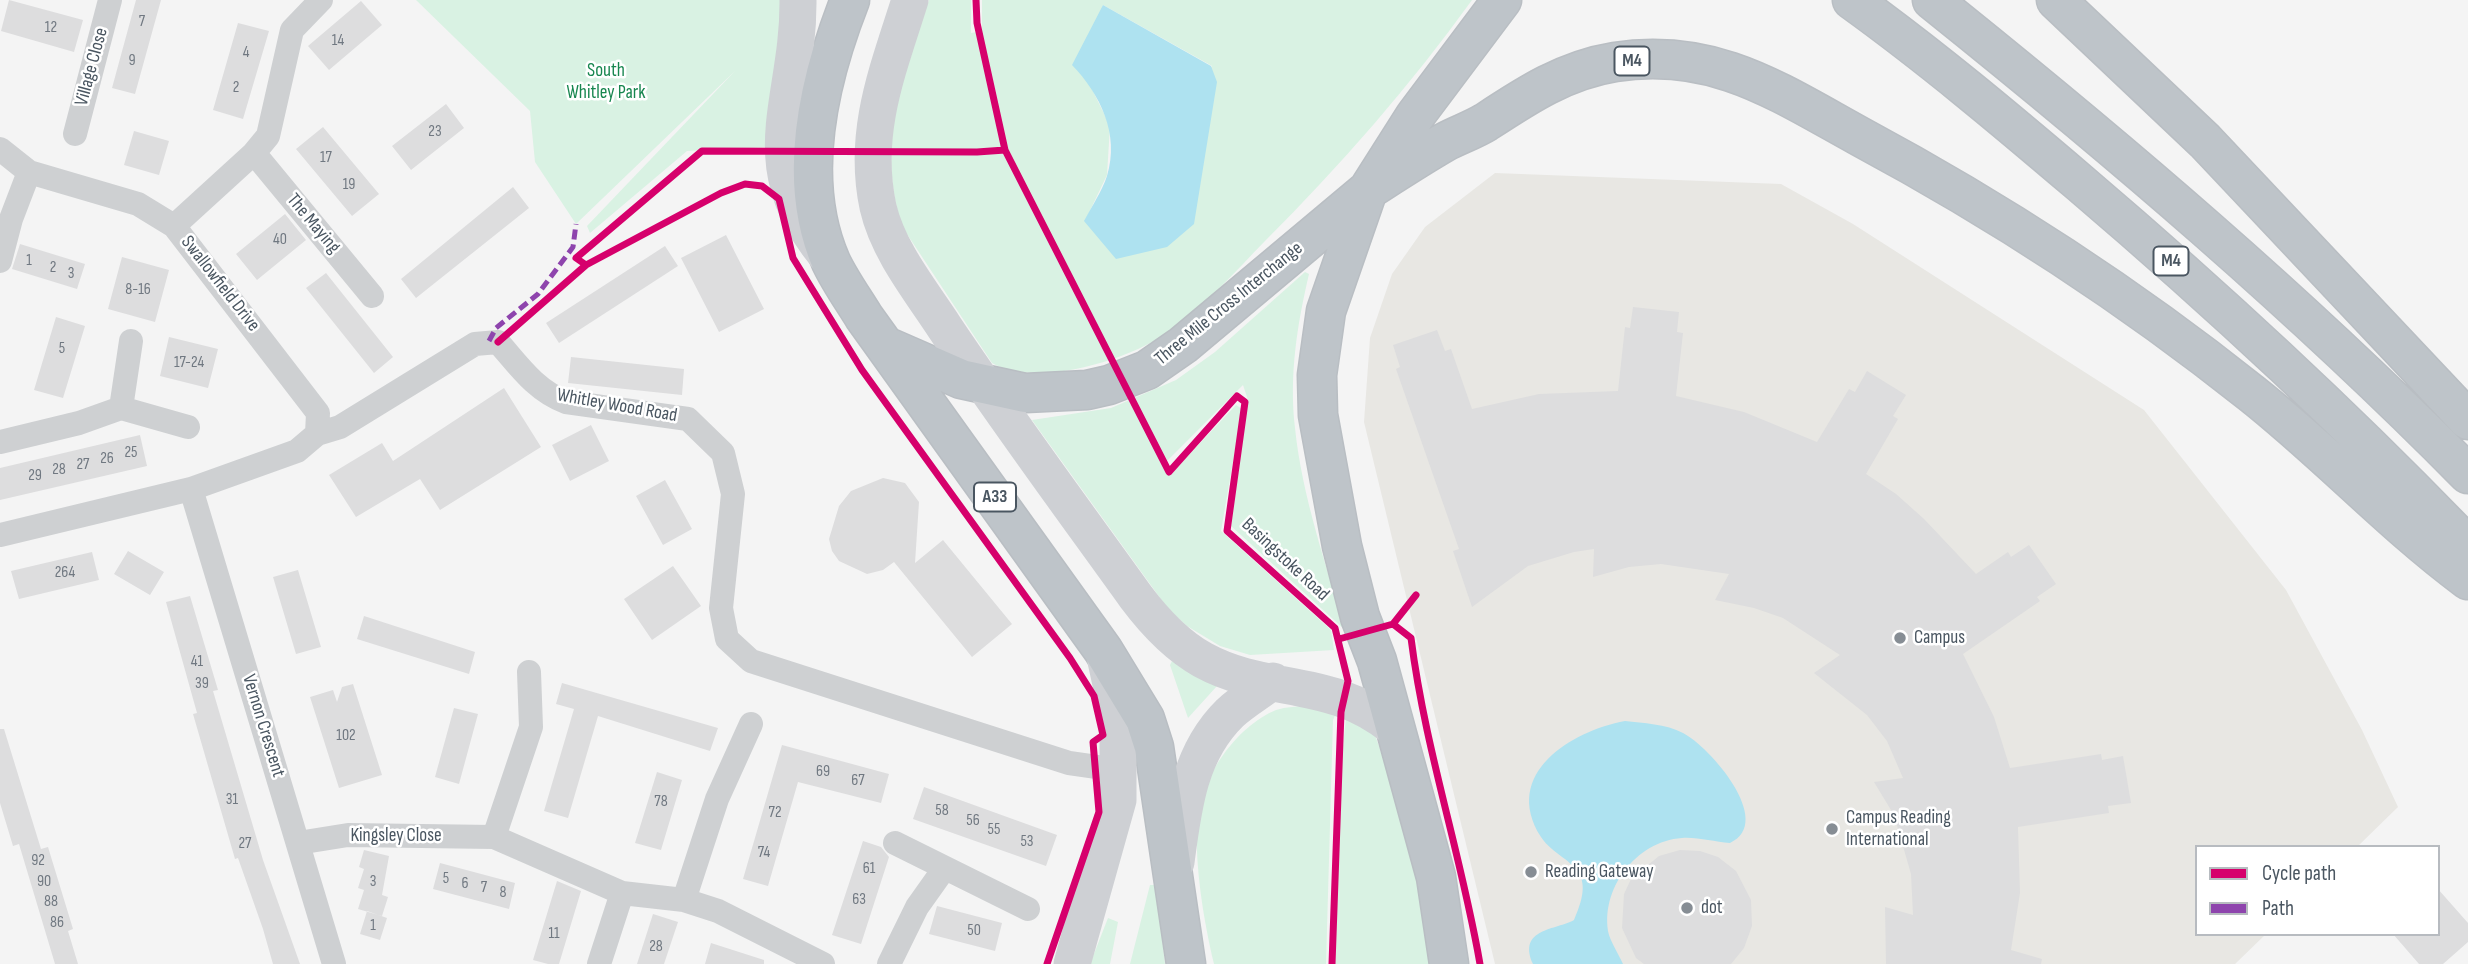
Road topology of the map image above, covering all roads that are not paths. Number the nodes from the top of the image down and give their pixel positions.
1 (110, 0) edge
2 (321, 0) edge
3 (798, 0) edge
4 (850, 0) edge
5 (911, 0) edge
6 (1502, 0) edge
7 (1852, 0) edge
8 (1932, 0) edge
9 (2056, 0) edge
10 (75, 134) dead end
11 (0, 149) edge
12 (254, 153) junction
13 (29, 172) junction
14 (1368, 190) junction
15 (174, 226) junction
16 (0, 261) edge
17 (831, 261) junction
18 (372, 296) dead end
19 (131, 341) dead end
20 (885, 345) junction
21 (983, 385) junction
22 (121, 408) junction
23 (2468, 420) edge
24 (188, 427) dead end
25 (317, 434) junction
26 (0, 442) edge
27 (2468, 474) edge
28 (191, 489) junction
29 (0, 535) edge
30 (2468, 546) edge
31 (2468, 580) edge
32 (1103, 650) junction
33 (529, 672) dead end
34 (1273, 681) junction
35 (751, 724) dead end
36 (1394, 728) junction
37 (1118, 771) junction
38 (494, 837) junction
39 (298, 843) junction
40 (895, 843) dead end
41 (944, 869) junction
42 (1174, 878) junction
43 (622, 893) junction
44 (684, 900) junction
45 (1028, 909) dead end
46 (334, 964) edge
47 (599, 964) edge
48 (824, 964) edge
49 (889, 964) edge
50 (1072, 964) edge
51 (1186, 964) edge
52 (1449, 964) edge

1 - 10 street, Village Close
2 - 12 street
3 - 17 main road
4 - 17 highway, Three Mile Cross Interchange
5 - 21 main road
6 - 14 highway, Three Mile Cross Interchange
7 - 30 highway, M4
8 - 27 highway, M4
9 - 23 highway
11 - 13 street, Swallowfield Drive
12 - 15 street
12 - 18 street, The Maying
13 - 15 street, Swallowfield Drive
13 - 16 street
14 - 21 highway, Three Mile Cross Interchange
14 - 31 highway, M4
14 - 36 highway, Basingstoke Road
15 - 25 street, Swallowfield Drive
17 - 20 highway, Three Mile Cross Interchange
19 - 22 street
20 - 21 highway, Three Mile Cross Interchange
20 - 32 highway, A33
21 - 34 main road
22 - 24 street
22 - 26 street
25 - 28 street, Whitley Wood Road
25 - 37 street, Whitley Wood Road
28 - 29 street, Whitley Wood Road
28 - 39 street, Vernon Crescent
32 - 37 main road
32 - 42 highway, A33
33 - 38 street
34 - 36 main road
34 - 42 main road
35 - 44 street
36 - 52 highway, Basingstoke Road
37 - 50 main road
38 - 39 street, Kingsley Close
38 - 43 street, Kingsley Close
39 - 46 street, Vernon Crescent
40 - 41 street
41 - 45 street
41 - 49 street
42 - 51 highway, A33
43 - 44 street, Kingsley Close
43 - 47 street
44 - 48 street, Kingsley Close

